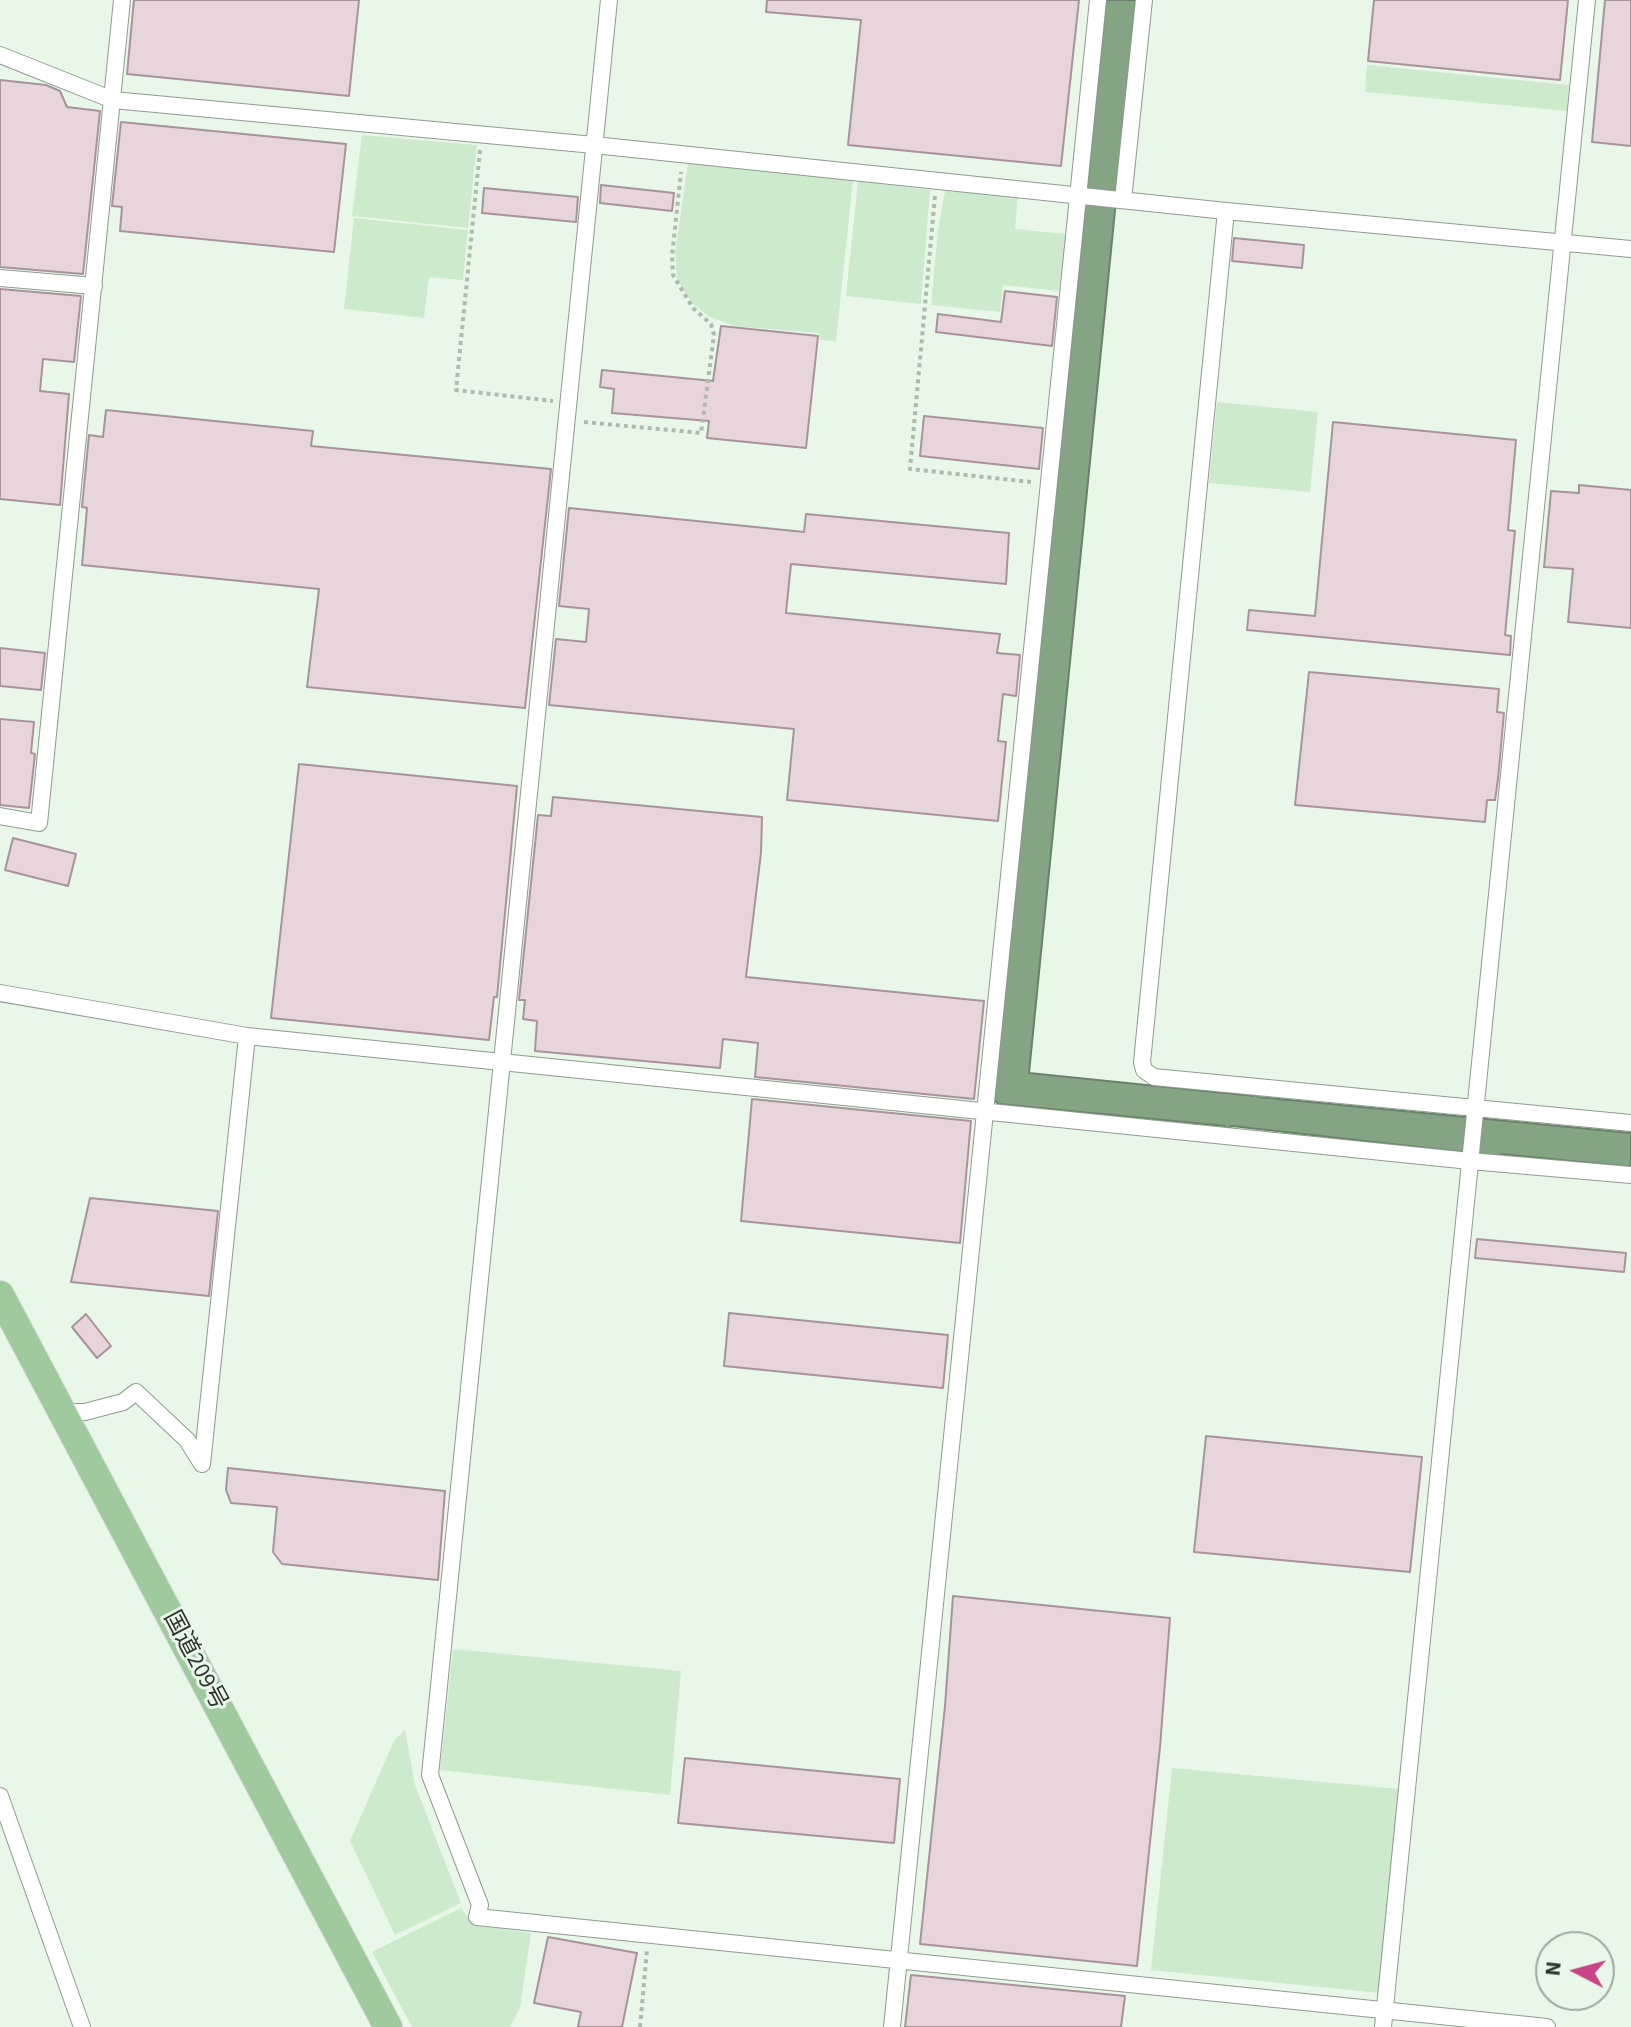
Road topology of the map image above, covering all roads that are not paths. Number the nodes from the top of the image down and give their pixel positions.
1 (122, 0) edge
2 (609, 0) edge
3 (1098, 0) edge
4 (1144, 0) edge
5 (1587, 0) edge
6 (0, 55) edge
7 (113, 100) junction
8 (594, 145) junction
9 (1078, 195) junction
10 (1123, 200) junction
11 (1226, 211) junction
12 (1563, 242) junction
13 (1631, 249) edge
14 (0, 278) edge
15 (94, 286) junction
16 (0, 816) edge
17 (0, 993) edge
18 (247, 1036) junction
19 (502, 1062) junction
20 (1477, 1109) junction
21 (986, 1111) junction
22 (1631, 1123) edge
23 (1470, 1161) junction
24 (1631, 1175) edge
25 (0, 1295) edge
26 (62, 1412) junction
27 (0, 1796) edge
28 (899, 1962) junction
29 (1384, 2019) edge
30 (82, 2027) edge
31 (388, 2027) edge
32 (892, 2027) edge
33 (1547, 2027) edge

1 - 7 street
2 - 8 street
3 - 9 street
4 - 10 street
5 - 12 street
6 - 7 street
7 - 8 street
7 - 15 street
8 - 9 street
8 - 19 street
9 - 10 street
9 - 21 street
10 - 11 street
11 - 12 street
11 - 20 street
12 - 13 street
12 - 20 street
14 - 15 street
15 - 16 street
17 - 18 street
18 - 19 street
18 - 26 street
19 - 21 street
19 - 28 street
20 - 22 street
20 - 23 street
21 - 23 street
21 - 28 street
23 - 24 street
23 - 29 street
25 - 26 highway, 国道209号
26 - 31 highway, 国道209号
27 - 30 street
28 - 29 street
28 - 32 street
29 - 33 street

